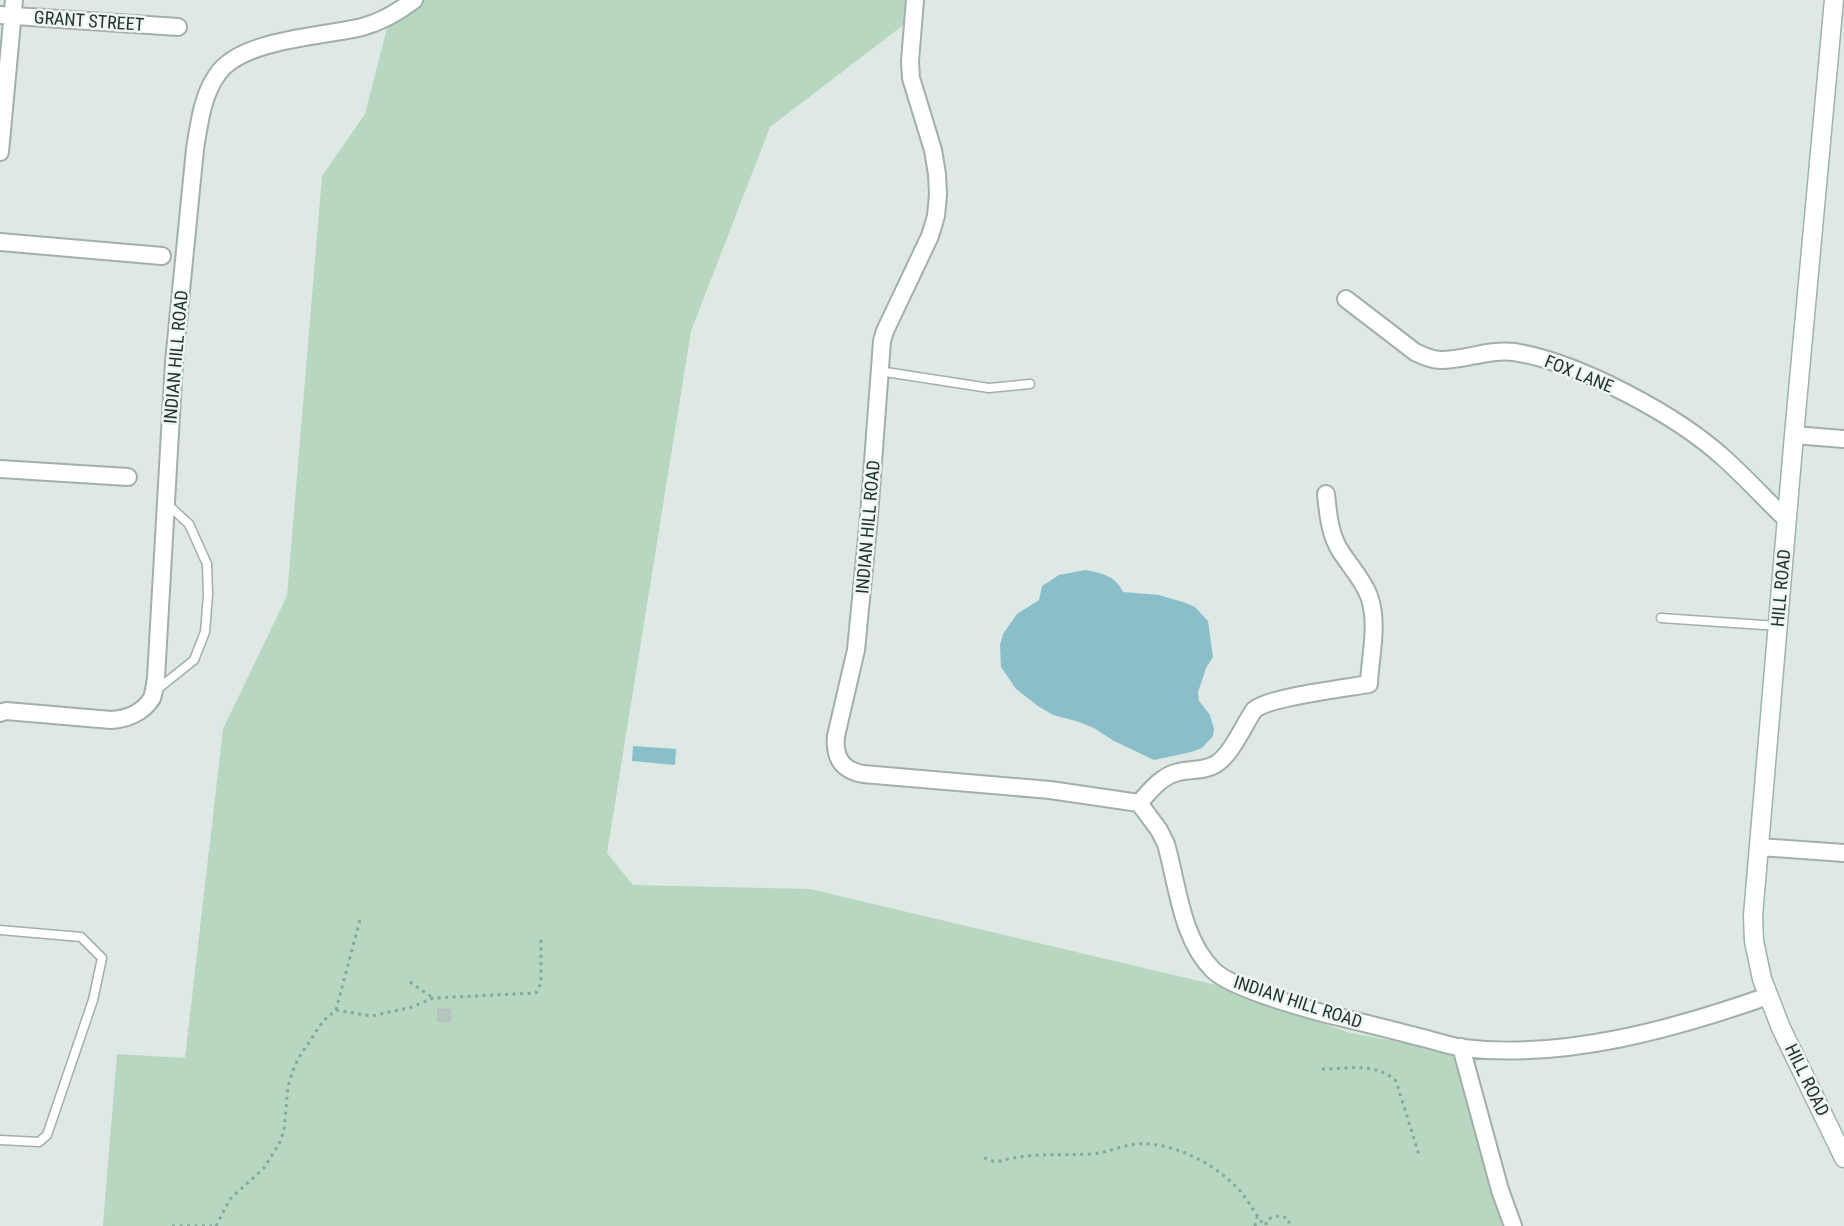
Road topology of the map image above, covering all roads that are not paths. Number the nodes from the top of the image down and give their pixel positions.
1 (414, 0) edge
2 (915, 0) edge
3 (1834, 0) edge
4 (9, 10) edge
5 (178, 27) dead end
6 (0, 152) edge
7 (0, 242) edge
8 (162, 256) dead end
9 (1346, 299) dead end
10 (879, 371) junction
11 (1030, 384) dead end
12 (1794, 435) junction
13 (1844, 439) edge
14 (0, 469) edge
15 (128, 477) dead end
16 (1326, 494) dead end
17 (166, 503) junction
18 (1787, 520) junction
19 (1661, 618) dead end
20 (1778, 626) junction
21 (153, 693) junction
22 (0, 713) edge
23 (1139, 803) junction
24 (1759, 847) junction
25 (1844, 854) edge
26 (0, 930) edge
27 (1768, 996) junction
28 (1461, 1047) junction
29 (0, 1140) edge
30 (1842, 1150) edge
31 (1513, 1226) edge

1 - 17 street, INDIAN HILL ROAD
2 - 10 street, INDIAN HILL ROAD
3 - 12 street, HILL ROAD
4 - 5 street, GRANT STREET
4 - 6 street
7 - 8 street
9 - 18 street, FOX LANE
10 - 11 lane
10 - 23 street, INDIAN HILL ROAD
12 - 13 street
12 - 18 street, HILL ROAD
14 - 15 street
16 - 23 street
17 - 21 street, INDIAN HILL ROAD
17 - 21 lane
18 - 20 street, HILL ROAD
19 - 20 lane
20 - 24 street, HILL ROAD
21 - 22 street
23 - 28 street, INDIAN HILL ROAD
24 - 25 street
24 - 27 street, HILL ROAD
26 - 29 lane
27 - 28 street, INDIAN HILL ROAD
27 - 30 street, HILL ROAD
28 - 31 street

